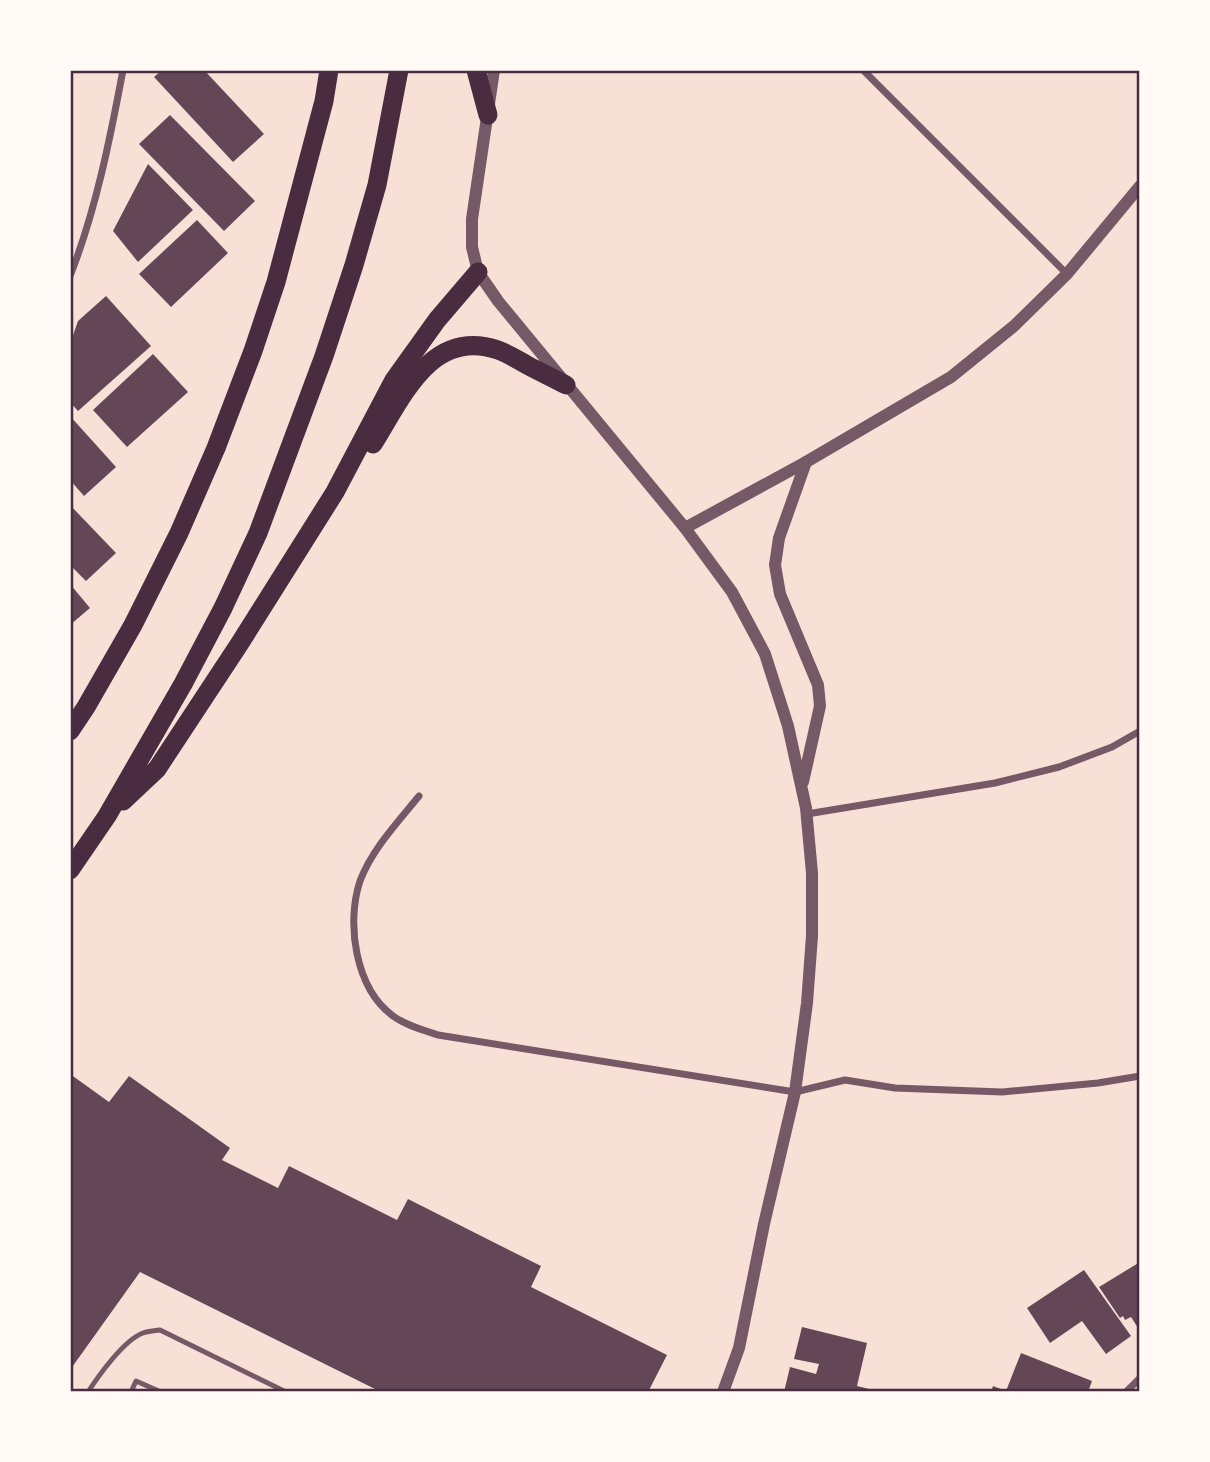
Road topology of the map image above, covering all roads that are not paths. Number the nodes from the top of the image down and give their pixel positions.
1 (123, 70) edge
2 (329, 70) edge
3 (399, 70) edge
4 (476, 70) edge
5 (494, 70) edge
6 (863, 70) edge
7 (488, 115) junction
8 (1140, 186) edge
9 (478, 272) junction
10 (1067, 274) junction
11 (70, 276) edge
12 (566, 385) junction
13 (806, 461) junction
14 (335, 492) junction
15 (685, 528) junction
16 (70, 731) edge
17 (1140, 731) edge
18 (802, 787) junction
19 (419, 796) dead end
20 (807, 814) junction
21 (107, 816) junction
22 (70, 870) edge
23 (1140, 1076) edge
24 (795, 1092) junction
25 (1140, 1378) edge
26 (88, 1392) edge
27 (131, 1392) edge
28 (161, 1392) edge
29 (286, 1392) edge
30 (723, 1392) edge
31 (1126, 1392) edge

1 - 11 street
2 - 16 highway
3 - 21 highway
4 - 7 highway
5 - 7 street
6 - 10 street
7 - 9 street
8 - 10 street
9 - 12 street
9 - 14 highway
10 - 13 street
12 - 14 highway
12 - 15 street
13 - 15 street
13 - 18 street
14 - 21 highway
15 - 18 street
17 - 20 street
18 - 20 street
19 - 24 street
20 - 24 street
21 - 22 highway
23 - 24 street
24 - 30 street
25 - 31 street
26 - 29 lane
27 - 28 lane

